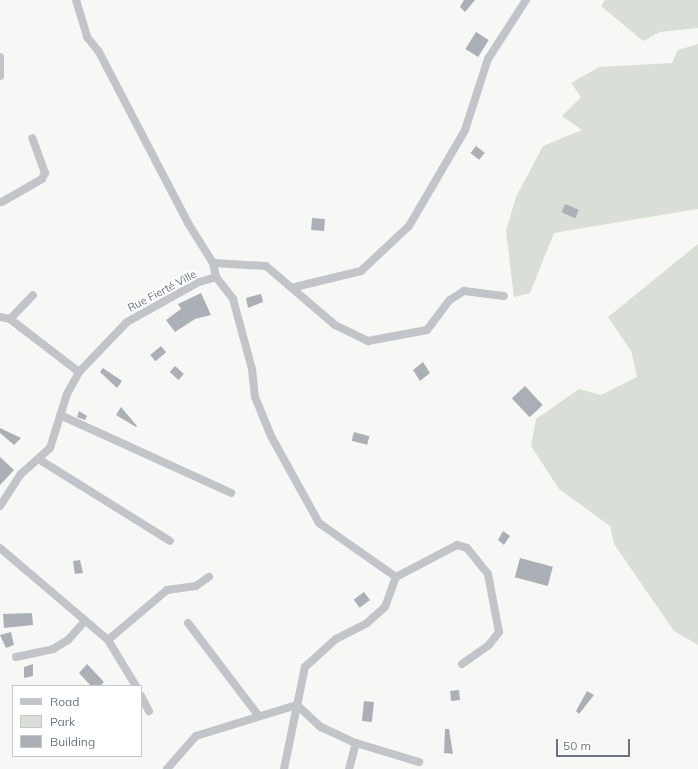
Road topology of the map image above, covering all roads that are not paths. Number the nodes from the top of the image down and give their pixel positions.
1 (76, 0) edge
2 (526, 0) edge
3 (0, 58) edge
4 (0, 76) edge
5 (32, 138) dead end
6 (1, 201) edge
7 (213, 263) junction
8 (216, 277) junction
9 (295, 287) junction
10 (33, 295) dead end
11 (504, 296) dead end
12 (0, 317) edge
13 (10, 319) junction
14 (79, 372) junction
15 (60, 416) junction
16 (40, 460) junction
17 (231, 494) dead end
18 (0, 506) edge
19 (170, 541) dead end
20 (0, 548) edge
21 (209, 577) dead end
22 (396, 577) junction
23 (85, 621) junction
24 (188, 624) dead end
25 (108, 640) junction
26 (16, 657) dead end
27 (462, 664) dead end
28 (135, 685) edge
29 (142, 698) edge
30 (296, 705) junction
31 (149, 711) dead end
32 (258, 715) junction
33 (356, 743) junction
34 (419, 762) dead end
35 (168, 769) edge
36 (284, 769) edge
37 (349, 769) edge

1 - 7 street
2 - 9 street
3 - 4 street
5 - 6 street
7 - 8 street
7 - 9 street
8 - 14 street, Rue Fierté Ville
8 - 22 street
9 - 11 street
10 - 13 street
12 - 13 street
13 - 14 street
14 - 15 street, Rue Fierté Ville
15 - 16 street, Rue Fierté Ville
15 - 17 street
16 - 18 street, Rue Fierté Ville
16 - 19 street
20 - 23 street
21 - 25 street
22 - 27 street
22 - 30 street
23 - 25 street
23 - 26 street
24 - 32 street
25 - 28 street
29 - 31 street
30 - 32 street
30 - 33 street
30 - 36 street
32 - 35 street
33 - 34 street
33 - 37 street

